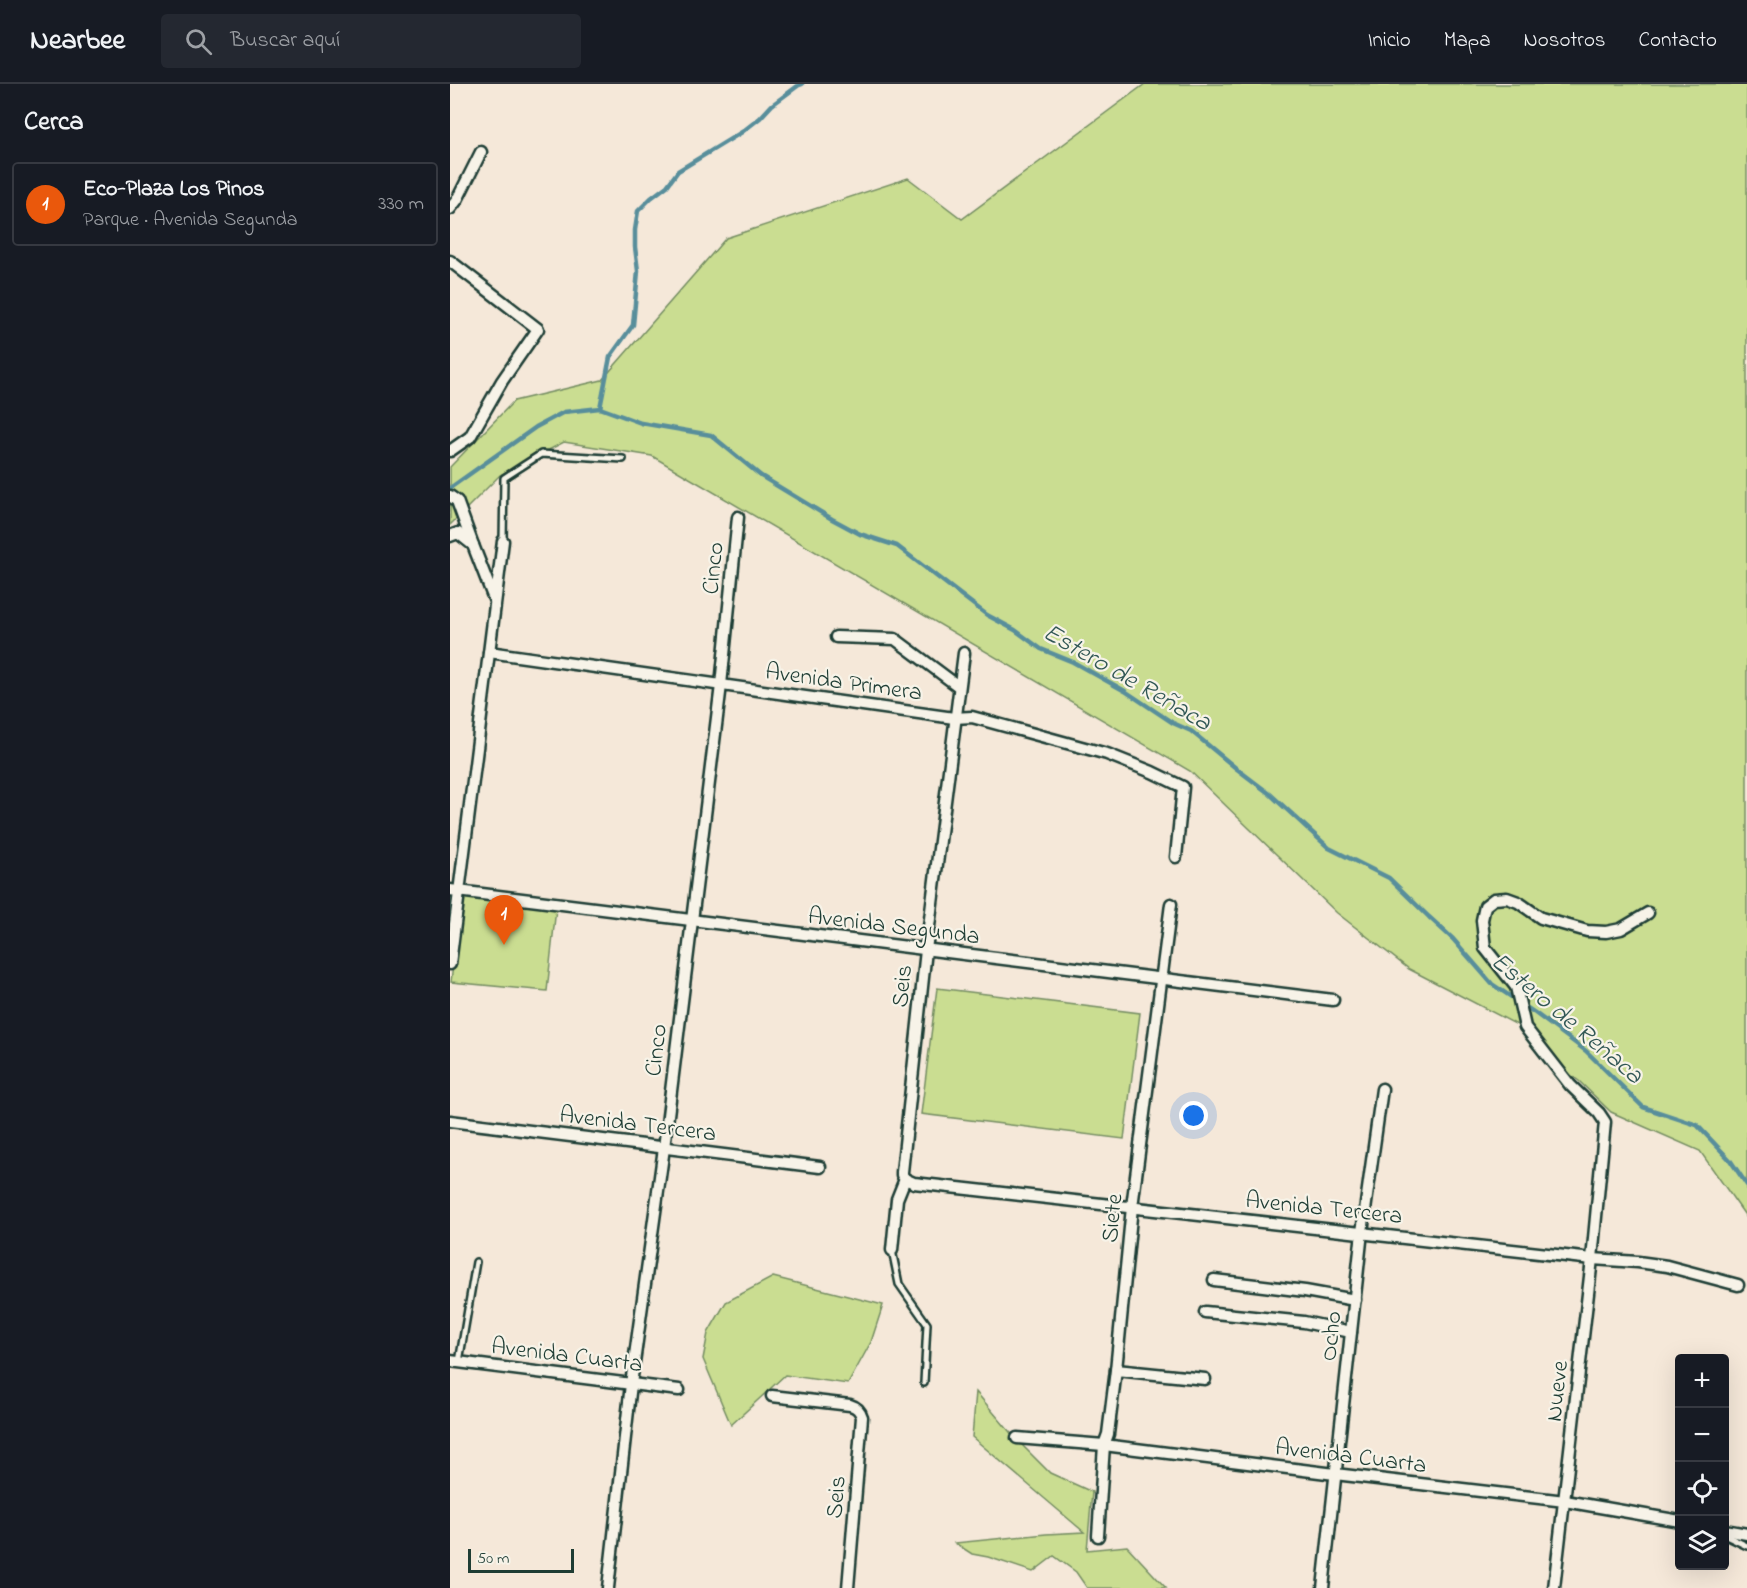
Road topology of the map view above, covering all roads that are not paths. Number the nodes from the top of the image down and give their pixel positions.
1 (481, 152) dead end
2 (450, 209) edge
3 (450, 261) edge
4 (450, 451) edge
5 (623, 459) dead end
6 (450, 496) edge
7 (738, 518) dead end
8 (450, 536) edge
9 (503, 541) joint
10 (473, 545) junction
11 (496, 602) junction
12 (836, 637) dead end
13 (489, 652) junction
14 (964, 653) dead end
15 (721, 685) junction
16 (958, 686) junction
17 (954, 718) junction
18 (1176, 857) dead end
19 (455, 891) edge
20 (1171, 904) dead end
21 (1648, 913) dead end
22 (693, 921) junction
23 (926, 950) junction
24 (450, 964) edge
25 (1162, 979) junction
26 (1333, 1000) dead end
27 (1382, 1089) dead end
28 (450, 1121) edge
29 (664, 1148) junction
30 (820, 1167) dead end
31 (905, 1179) junction
32 (1132, 1207) junction
33 (1362, 1232) junction
34 (892, 1250) joint
35 (1592, 1259) junction
36 (476, 1262) dead end
37 (1214, 1280) dead end
38 (1738, 1285) dead end
39 (1355, 1300) junction
40 (1205, 1312) dead end
41 (1352, 1332) junction
42 (455, 1362) edge
43 (1116, 1370) junction
44 (1205, 1379) dead end
45 (924, 1383) dead end
46 (631, 1384) junction
47 (679, 1389) dead end
48 (772, 1396) dead end
49 (1017, 1438) dead end
50 (1104, 1445) junction
51 (1335, 1474) junction
52 (1565, 1501) junction
53 (1675, 1520) edge
54 (1729, 1531) edge
55 (1747, 1534) edge
56 (1098, 1536) dead end
57 (1729, 1538) edge
58 (1747, 1546) edge
59 (608, 1588) edge
60 (849, 1588) edge
61 (1323, 1588) edge
62 (1554, 1588) edge

1 - 2 street
3 - 4 street
5 - 9 lane
6 - 10 street
7 - 15 street, Cinco
8 - 10 street
9 - 11 street
10 - 11 street
11 - 13 street
12 - 16 street
13 - 15 street, Avenida Primera
13 - 19 street
14 - 16 street, Seis
15 - 17 street, Avenida Primera
15 - 22 street, Cinco
16 - 17 street, Seis
17 - 18 street, Avenida Primera
17 - 23 street, Seis
19 - 22 street, Avenida Segunda
19 - 24 street
20 - 25 street, Siete
21 - 35 street, Nueve
22 - 23 street, Avenida Segunda
22 - 29 street, Cinco
23 - 25 street, Avenida Segunda
23 - 31 street, Seis
25 - 26 street, Avenida Segunda
25 - 32 street, Siete
27 - 33 street, Ocho
28 - 29 street, Avenida Tercera
29 - 30 street, Avenida Tercera
29 - 46 street, Cinco
31 - 32 street, Avenida Tercera
31 - 34 street, Seis
32 - 33 street, Avenida Tercera
32 - 43 street, Siete
33 - 35 street, Avenida Tercera
33 - 39 street, Ocho
34 - 45 lane
35 - 38 street, Avenida Tercera
35 - 52 street, Nueve
36 - 42 lane
37 - 39 street
39 - 41 street, Ocho
40 - 41 street
41 - 51 street, Ocho
42 - 46 street, Avenida Cuarta
43 - 44 street
43 - 50 street, Siete
46 - 47 street, Avenida Cuarta
46 - 59 street, Cinco
48 - 60 street, Seis
49 - 50 street, Avenida Cuarta
50 - 51 street, Avenida Cuarta
50 - 56 street, Siete
51 - 52 street, Avenida Cuarta
51 - 61 street, Ocho
52 - 53 street, Avenida Cuarta
52 - 62 street, Nueve
54 - 55 street
57 - 58 lane

